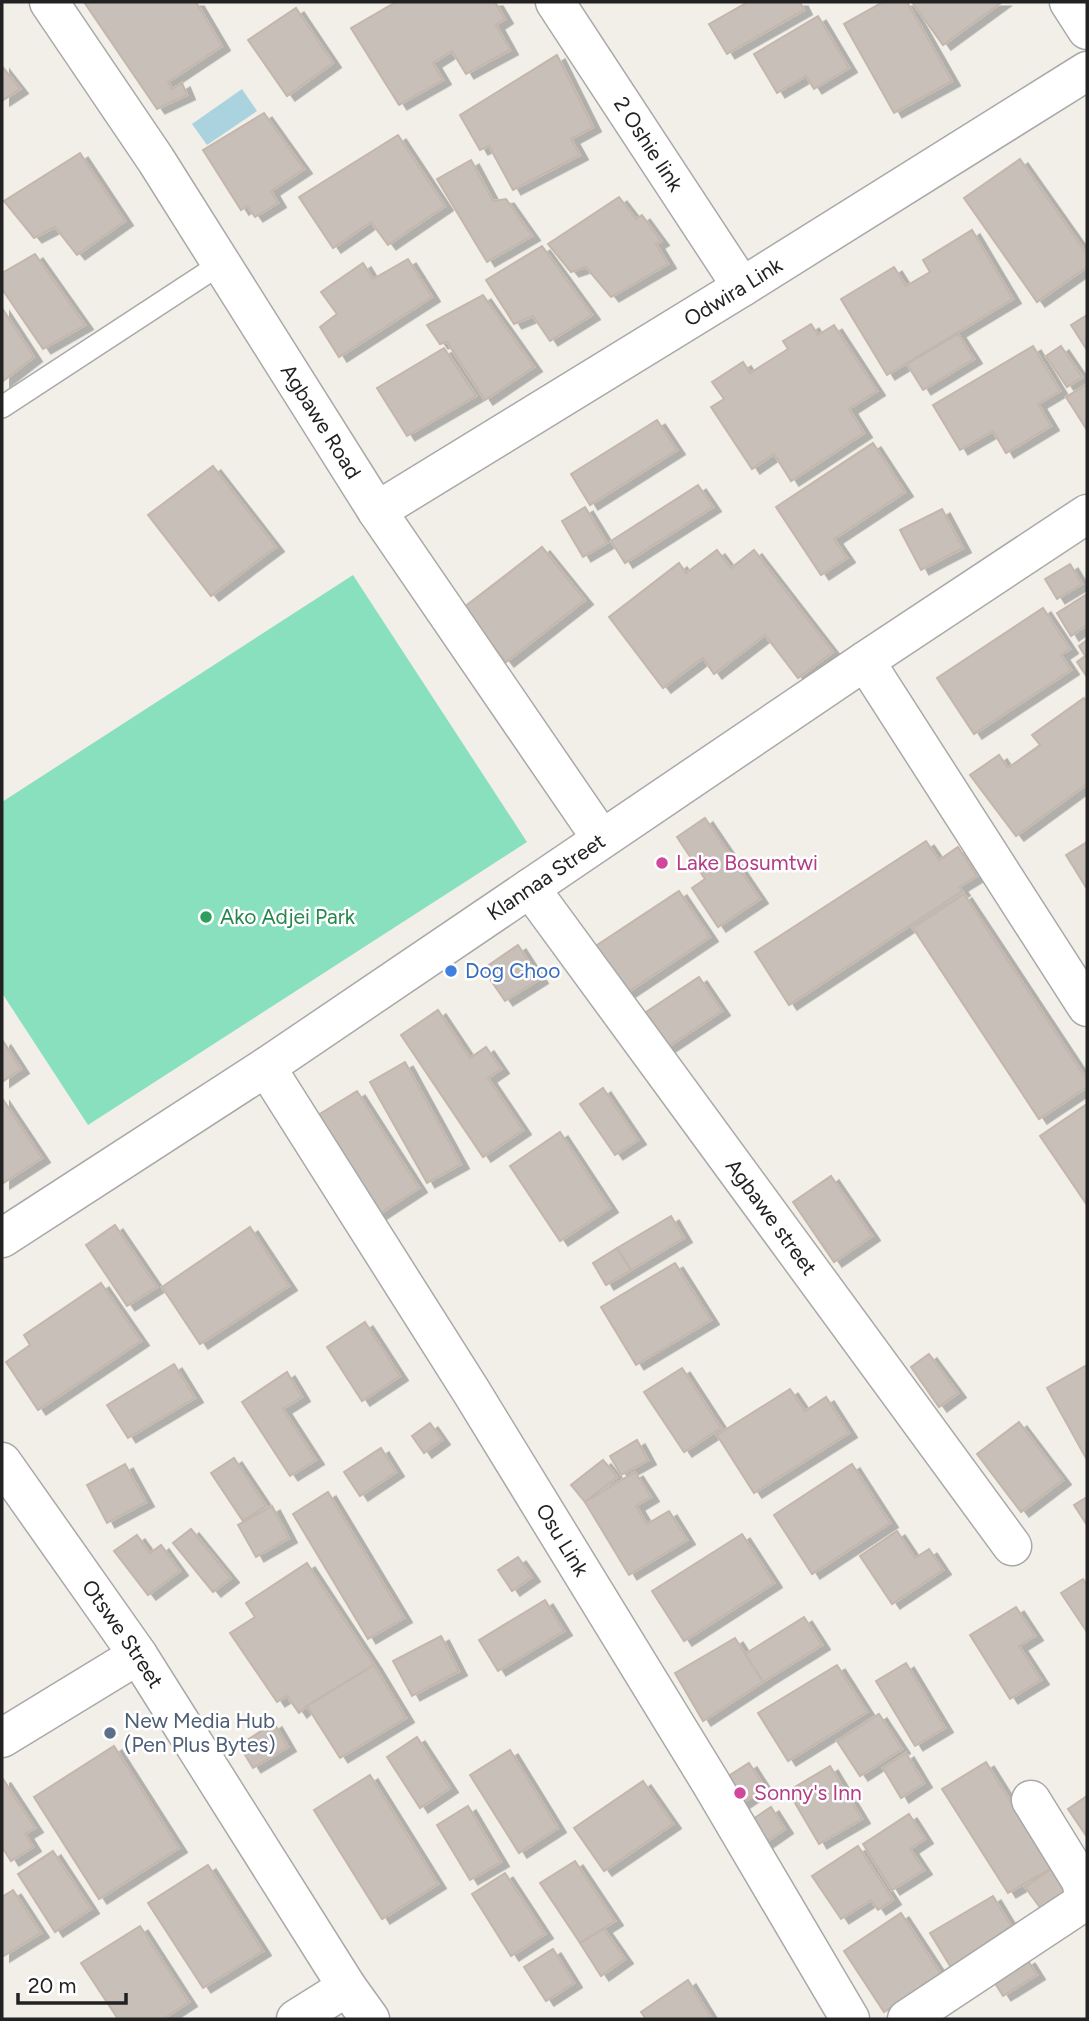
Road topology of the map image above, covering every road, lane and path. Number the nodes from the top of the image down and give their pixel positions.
1 (49, 2) edge
2 (555, 2) edge
3 (1069, 2) edge
4 (1087, 30) edge
5 (1087, 71) edge
6 (222, 263) junction
7 (742, 287) junction
8 (2, 407) edge
9 (377, 511) junction
10 (1087, 514) edge
11 (864, 661) junction
12 (601, 838) junction
13 (530, 888) junction
14 (1087, 1007) edge
15 (266, 1067) junction
16 (2, 1238) edge
17 (2, 1462) edge
18 (1012, 1546) dead end
19 (138, 1655) junction
20 (2, 1738) edge
21 (1031, 1800) dead end
22 (347, 1987) junction
23 (296, 2019) edge
24 (370, 2019) edge
25 (850, 2019) edge
26 (907, 2019) edge

1 - 6 street, Agbawe Road
2 - 7 street, 2 Oshie link
3 - 4 street
5 - 7 street, Odwira Link
6 - 8 lane
6 - 9 street, Agbawe Road
7 - 9 street, Odwira Link
9 - 12 street, Agbawe Road
10 - 11 street, Klannaa Street
11 - 12 street, Klannaa Street
11 - 14 street
12 - 13 street, Klannaa Street
13 - 15 street, Klannaa Street
13 - 18 street, Agbawe street
15 - 16 street, Klannaa Street
15 - 25 street, Osu Link
17 - 19 street, Otswe Street
19 - 20 street
19 - 22 street, Otswe Street
21 - 26 street
22 - 23 street
22 - 24 street, Otswe Street

